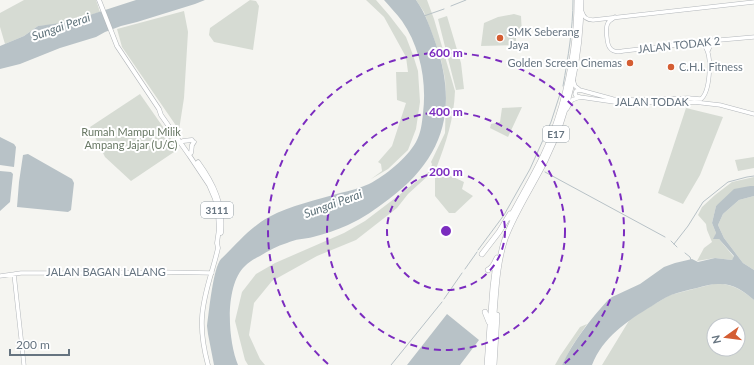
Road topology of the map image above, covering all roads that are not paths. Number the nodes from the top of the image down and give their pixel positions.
1 (100, 0) edge
2 (577, 0) edge
3 (580, 0) edge
4 (752, 1) edge
5 (581, 9) junction
6 (615, 17) junction
7 (754, 37) edge
8 (724, 40) junction
9 (699, 42) junction
10 (708, 51) junction
11 (573, 76) junction
12 (580, 90) junction
13 (706, 93) junction
14 (580, 97) junction
15 (660, 98) junction
16 (641, 103) junction
17 (720, 105) junction
18 (754, 113) edge
19 (558, 130) junction
20 (182, 142) junction
21 (190, 154) junction
22 (531, 188) junction
23 (534, 195) dead end
24 (517, 204) junction
25 (482, 254) dead end
26 (498, 258) junction
27 (488, 270) dead end
28 (31, 273) junction
29 (212, 273) junction
30 (14, 274) junction
31 (0, 276) edge
32 (14, 281) junction
33 (485, 312) dead end
34 (490, 322) junction
35 (24, 365) edge
36 (208, 365) edge
37 (487, 365) edge
38 (491, 365) edge
39 (494, 365) edge

1 - 20 main road
2 - 24 highway, E17
3 - 5 highway, E17
4 - 6 main road
5 - 6 main road
5 - 11 highway, E17
6 - 9 main road, JALAN TODAK 2
7 - 8 main road, JALAN TODAK 2
8 - 9 main road, JALAN TODAK 2
8 - 10 main road
9 - 10 main road
10 - 13 main road
11 - 12 main road
11 - 19 highway, E17
12 - 14 main road
12 - 15 main road, JALAN TODAK
13 - 15 main road, JALAN TODAK
13 - 17 main road
14 - 16 main road, JALAN TODAK
14 - 19 main road
15 - 16 main road
16 - 17 main road, JALAN TODAK
17 - 18 main road, JALAN TODAK
19 - 22 highway, E17
20 - 21 main road
20 - 21 main road
20 - 21 main road
21 - 29 main road
22 - 23 highway
22 - 26 highway, E17
24 - 25 highway
24 - 26 highway, E17
26 - 27 highway
26 - 34 highway, E17
26 - 38 highway, E17
26 - 39 highway
28 - 29 main road, JALAN BAGAN LALANG
28 - 30 main road, JALAN BAGAN LALANG
28 - 32 main road
29 - 36 main road
30 - 31 main road, JALAN BAGAN LALANG
30 - 32 main road
32 - 35 main road
33 - 34 highway
34 - 37 highway, E17

